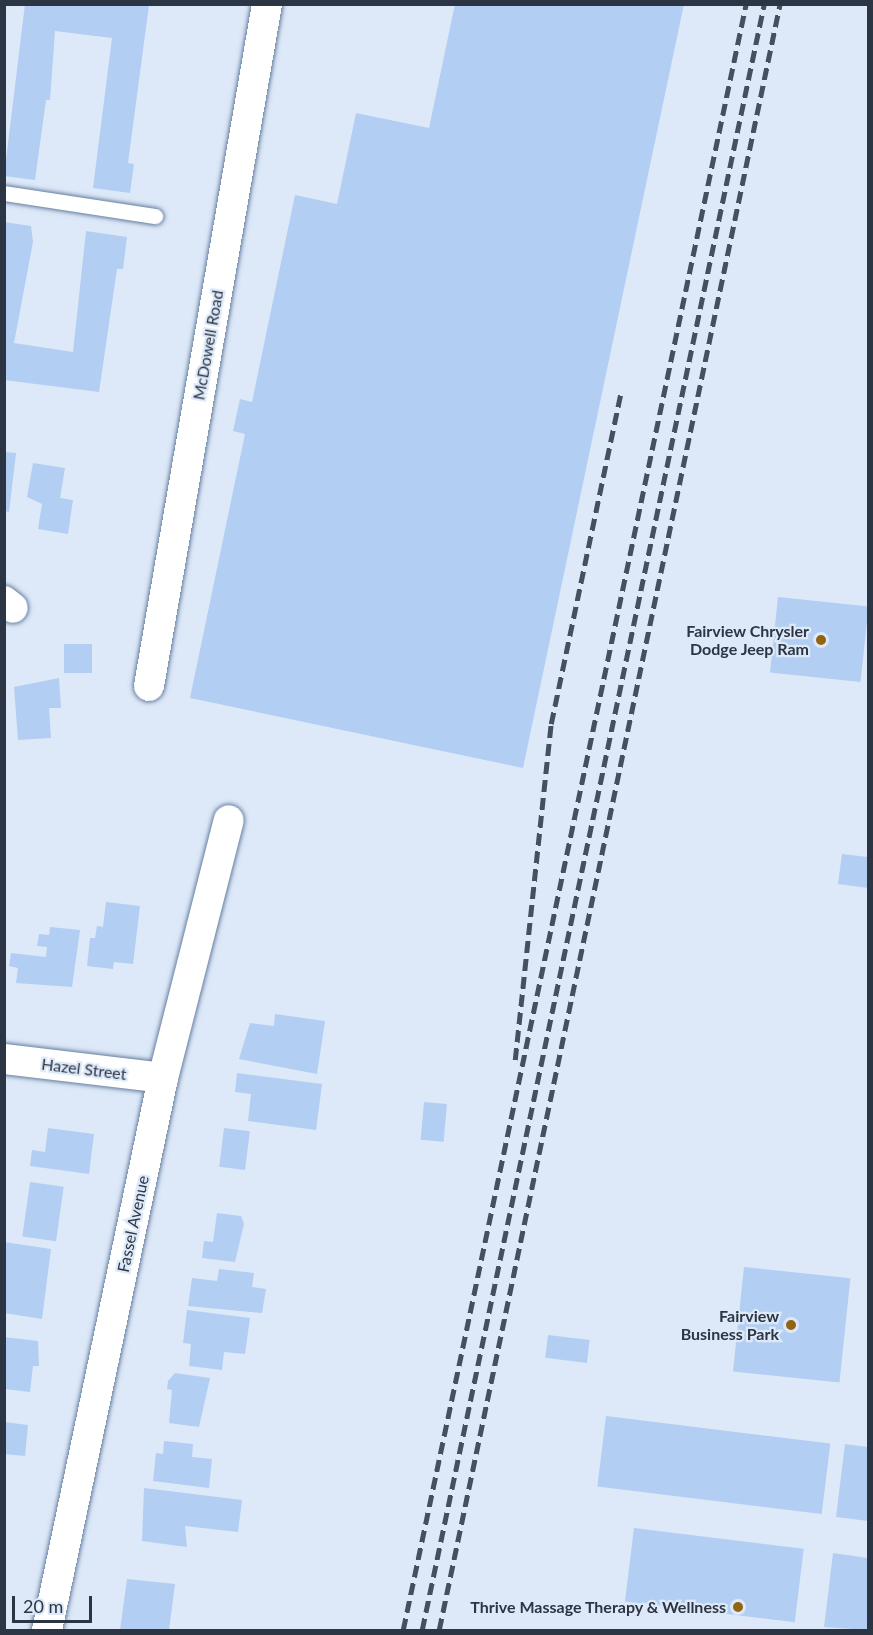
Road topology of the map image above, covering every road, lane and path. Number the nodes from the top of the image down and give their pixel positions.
1 (267, 4) edge
2 (4, 193) edge
3 (155, 216) dead end
4 (149, 686) dead end
5 (229, 820) dead end
6 (4, 1059) edge
7 (163, 1078) junction
8 (47, 1630) edge

1 - 4 street, McDowell Road
2 - 3 lane
5 - 7 street, Fassel Avenue
6 - 7 street, Hazel Street
7 - 8 street, Fassel Avenue

